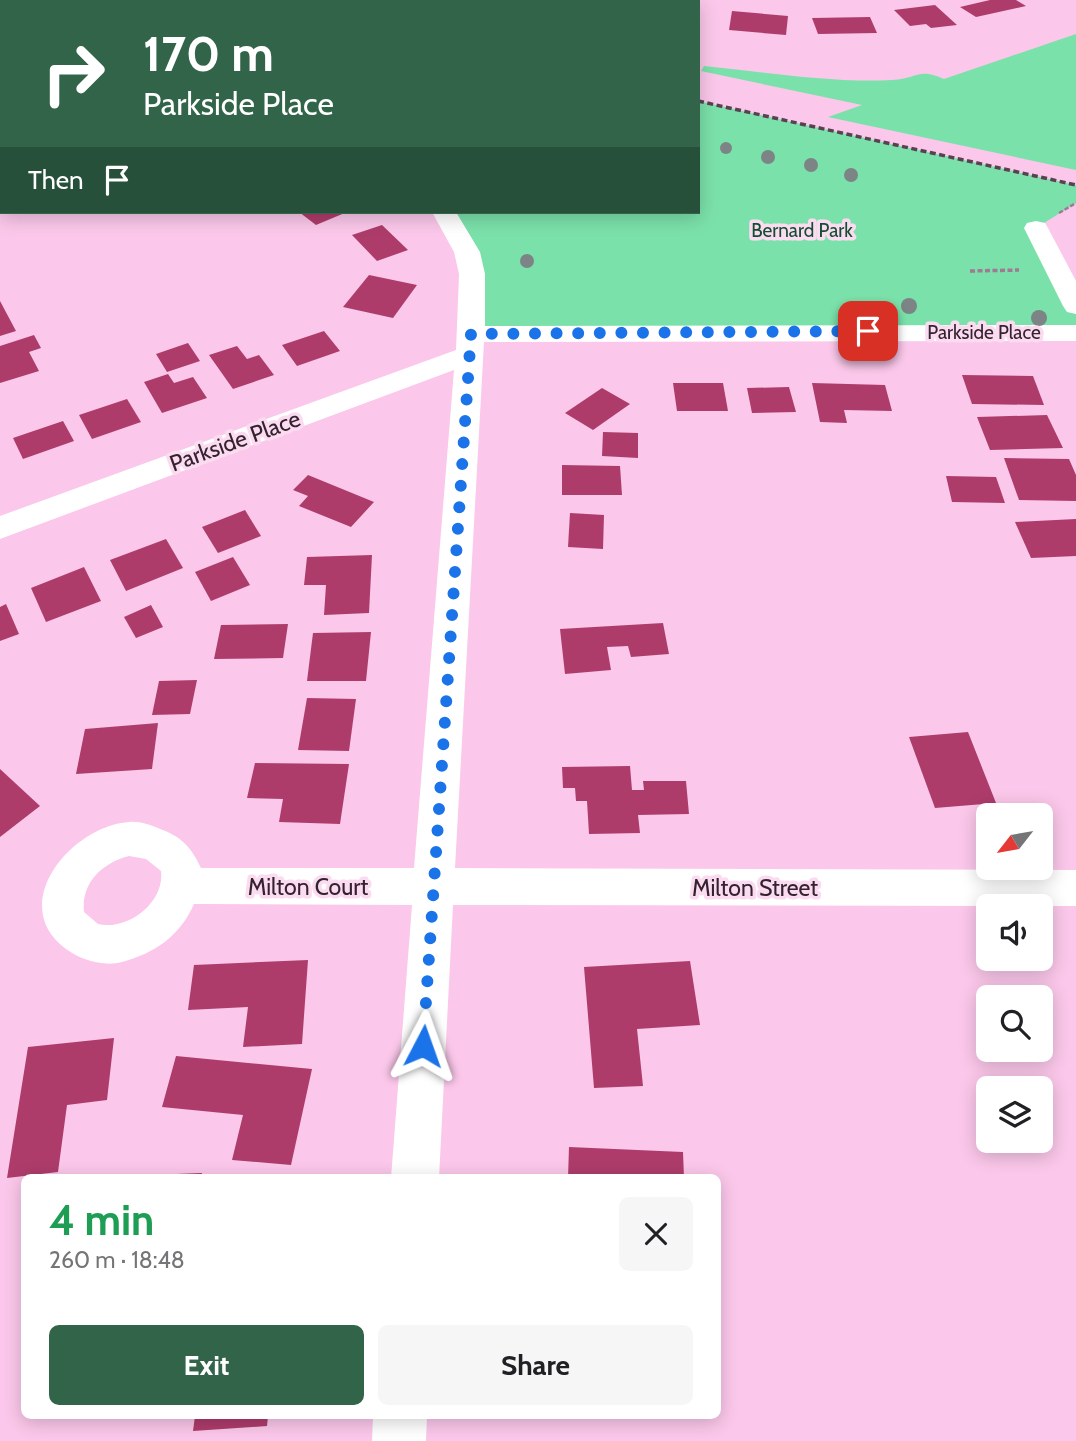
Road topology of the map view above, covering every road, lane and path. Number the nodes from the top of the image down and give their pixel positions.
1 (445, 214) edge
2 (1036, 228) dead end
3 (1019, 270) dead end
4 (970, 271) dead end
5 (1076, 306) edge
6 (1076, 333) edge
7 (471, 344) junction
8 (0, 528) edge
9 (182, 886) dead end
10 (433, 887) junction
11 (1076, 888) edge
12 (415, 1174) edge
13 (400, 1419) edge
14 (399, 1441) edge

1 - 7 street
2 - 5 street
3 - 4 path
6 - 7 street, Parkside Place
7 - 8 street, Parkside Place
7 - 10 street
9 - 10 street, Milton Court
10 - 11 street, Milton Street
10 - 12 street
13 - 14 street

